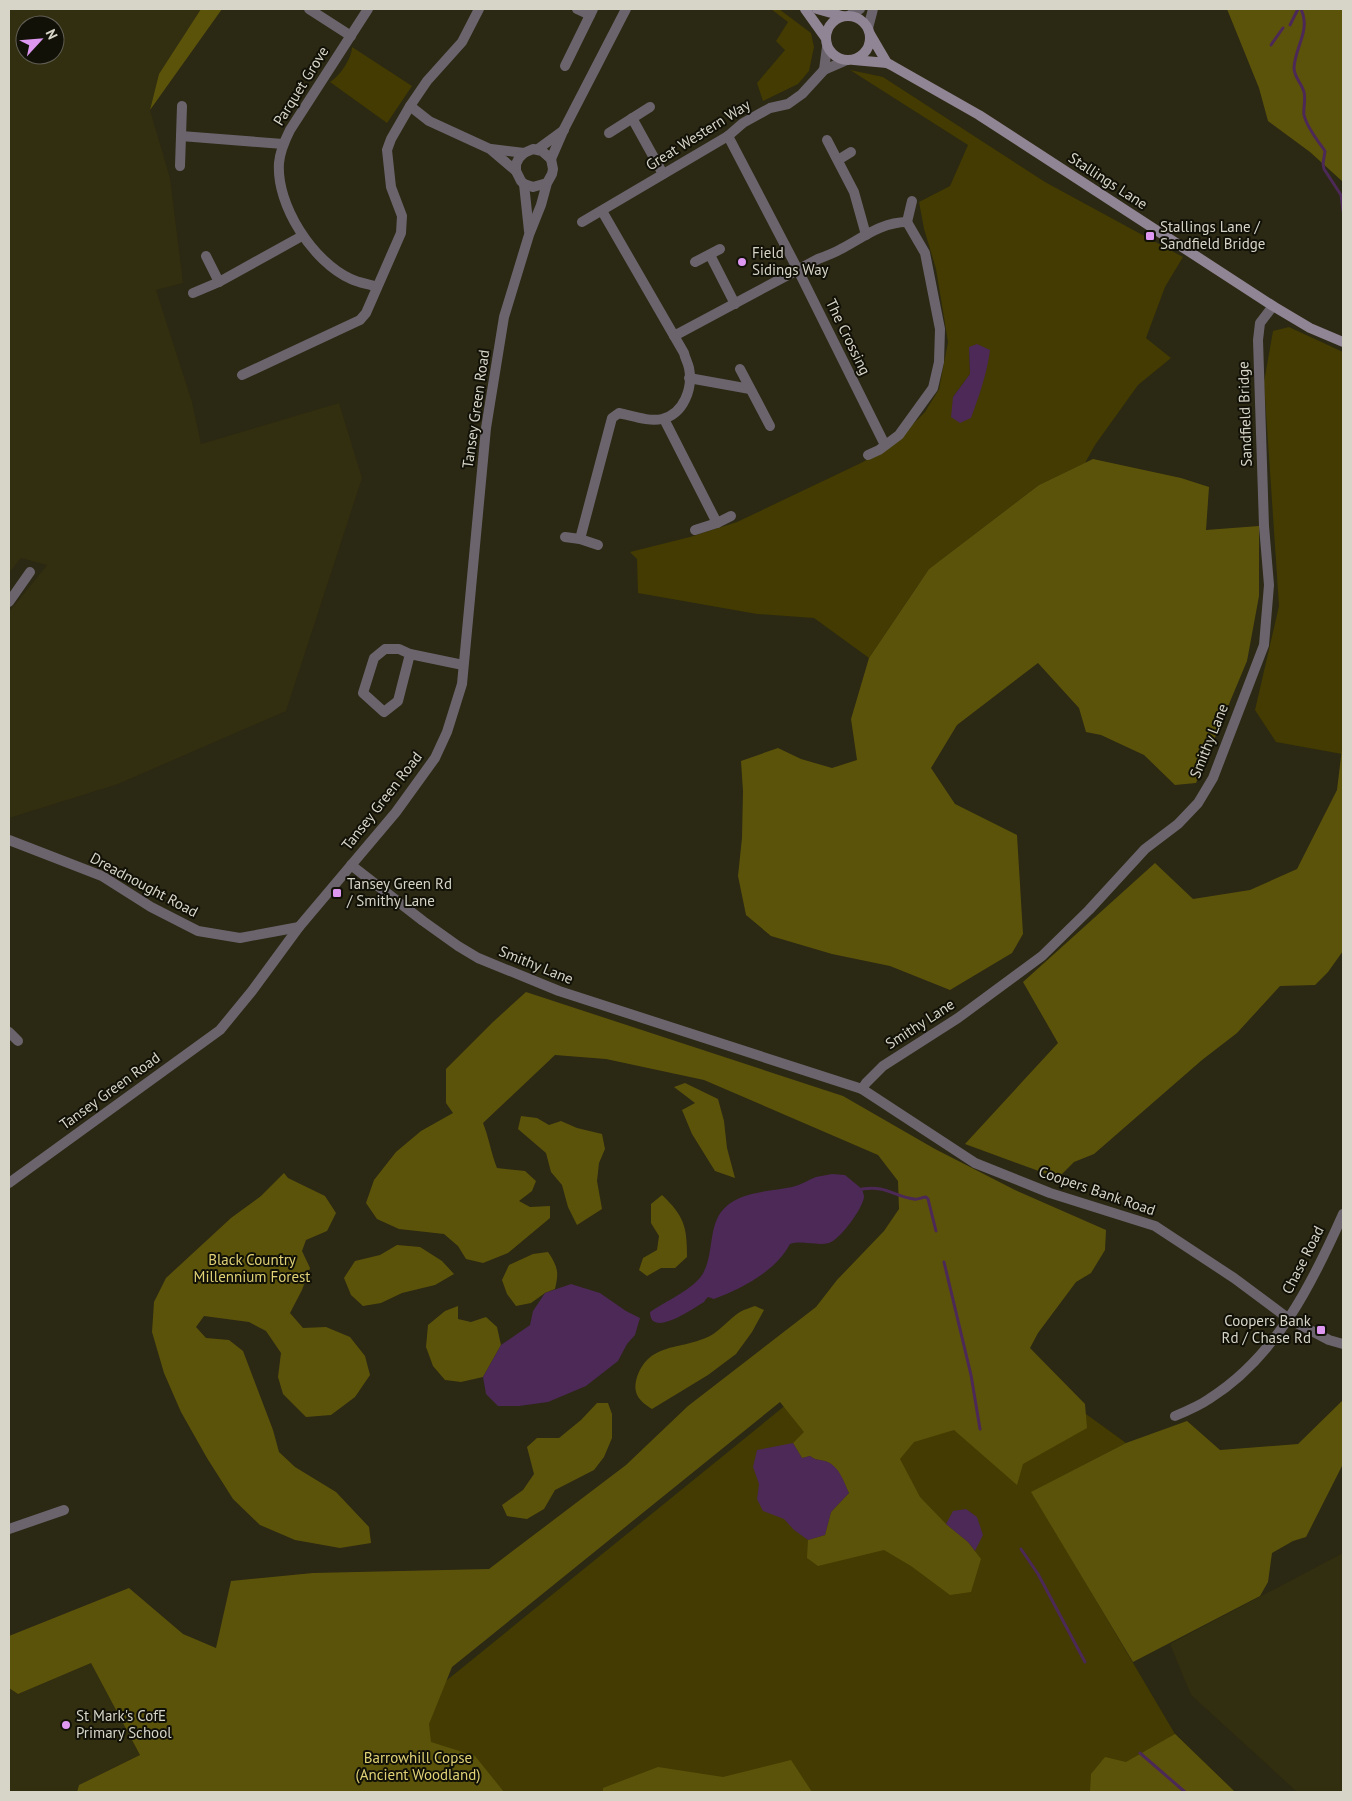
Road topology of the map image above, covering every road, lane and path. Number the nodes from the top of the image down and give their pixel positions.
1 (309, 9) edge
2 (368, 9) edge
3 (479, 9) edge
4 (577, 9) edge
5 (626, 9) edge
6 (806, 9) edge
7 (817, 9) edge
8 (860, 9) edge
9 (873, 9) edge
10 (592, 12) edge
11 (846, 15) junction
12 (869, 31) junction
13 (351, 36) junction
14 (826, 42) junction
15 (850, 60) junction
16 (887, 63) junction
17 (565, 66) dead end
18 (824, 70) junction
19 (182, 106) dead end
20 (410, 106) junction
21 (650, 107) dead end
22 (632, 118) junction
23 (564, 129) junction
24 (609, 132) dead end
25 (181, 136) junction
26 (728, 136) junction
27 (827, 140) dead end
28 (283, 144) junction
29 (490, 148) junction
30 (538, 150) junction
31 (851, 152) dead end
32 (524, 153) junction
33 (551, 159) junction
34 (838, 160) junction
35 (180, 166) dead end
36 (516, 171) junction
37 (663, 174) junction
38 (546, 183) junction
39 (524, 184) junction
40 (912, 201) dead end
41 (602, 211) junction
42 (582, 222) dead end
43 (907, 222) junction
44 (529, 235) junction
45 (866, 235) junction
46 (302, 236) junction
47 (720, 250) dead end
48 (710, 255) junction
49 (206, 256) dead end
50 (695, 262) dead end
51 (798, 270) junction
52 (219, 282) junction
53 (378, 287) junction
54 (192, 294) dead end
55 (735, 304) junction
56 (1273, 306) junction
57 (674, 336) junction
58 (1343, 342) edge
59 (740, 369) dead end
60 (242, 375) dead end
61 (689, 378) junction
62 (750, 389) junction
63 (664, 419) junction
64 (770, 426) dead end
65 (885, 445) junction
66 (868, 455) dead end
67 (731, 516) dead end
68 (717, 523) junction
69 (1264, 526) joint
70 (695, 530) dead end
71 (565, 537) dead end
72 (580, 539) junction
73 (598, 544) dead end
74 (30, 572) dead end
75 (9, 602) edge
76 (410, 654) junction
77 (463, 665) junction
78 (9, 840) edge
79 (351, 865) junction
80 (299, 927) junction
81 (9, 1032) edge
82 (18, 1041) dead end
83 (862, 1090) junction
84 (9, 1183) edge
85 (1343, 1214) edge
86 (1289, 1320) junction
87 (1343, 1344) edge
88 (1176, 1416) dead end
89 (64, 1510) dead end
90 (9, 1526) edge

1 - 13 street
2 - 13 street, Parquet Grove
3 - 20 street
4 - 10 street
5 - 23 street, Tansey Green Road
6 - 14 main road
7 - 11 main road
8 - 11 street
9 - 12 street
10 - 17 street
11 - 12 main road
11 - 14 main road
12 - 15 main road
12 - 16 main road
13 - 28 street, Parquet Grove
14 - 15 main road
14 - 18 street
15 - 16 main road, Stallings Lane
15 - 18 street
16 - 56 main road, Stallings Lane
18 - 26 street, Great Western Way
19 - 25 street
20 - 29 street
20 - 53 street
21 - 22 street
22 - 24 street
22 - 37 street
23 - 30 street, Tansey Green Road
23 - 33 street, Tansey Green Road
25 - 28 street
25 - 35 street
26 - 37 street, Great Western Way
26 - 51 street, The Crossing
27 - 34 street
28 - 46 street, Parquet Grove
29 - 32 street
29 - 36 street, Tansey Green Road
30 - 32 street, Tansey Green Road
30 - 33 street
31 - 34 street
32 - 36 street
33 - 38 street, Tansey Green Road
34 - 45 street
36 - 39 street, Tansey Green Road
37 - 41 street, Great Western Way
38 - 39 street
38 - 44 street, Tansey Green Road
39 - 44 street, Tansey Green Road
40 - 43 street
41 - 42 street, Great Western Way
41 - 57 street
43 - 45 street
43 - 65 street
44 - 77 street, Tansey Green Road
45 - 51 street
46 - 52 street
46 - 53 street, Parquet Grove
47 - 48 street
48 - 50 street
48 - 55 street
49 - 52 street
51 - 55 street
51 - 65 street, The Crossing
52 - 54 street
53 - 60 street
55 - 57 street
56 - 58 main road, Stallings Lane
56 - 69 street, Sandfield Bridge
57 - 61 street
59 - 62 street
61 - 62 street
61 - 63 street
62 - 64 street
63 - 68 street
63 - 72 street
65 - 66 street
67 - 68 street
68 - 70 street
69 - 83 street, Smithy Lane
71 - 72 street
72 - 73 street
74 - 75 street
76 - 76 street
76 - 77 street
77 - 79 street, Tansey Green Road
78 - 80 street, Dreadnought Road
79 - 80 street, Tansey Green Road
79 - 83 street, Smithy Lane
80 - 84 street, Tansey Green Road
81 - 82 street
83 - 86 street, Coopers Bank Road
85 - 86 street, Chase Road
86 - 87 street, Coopers Bank Road
86 - 88 street, Chase Road
89 - 90 street

